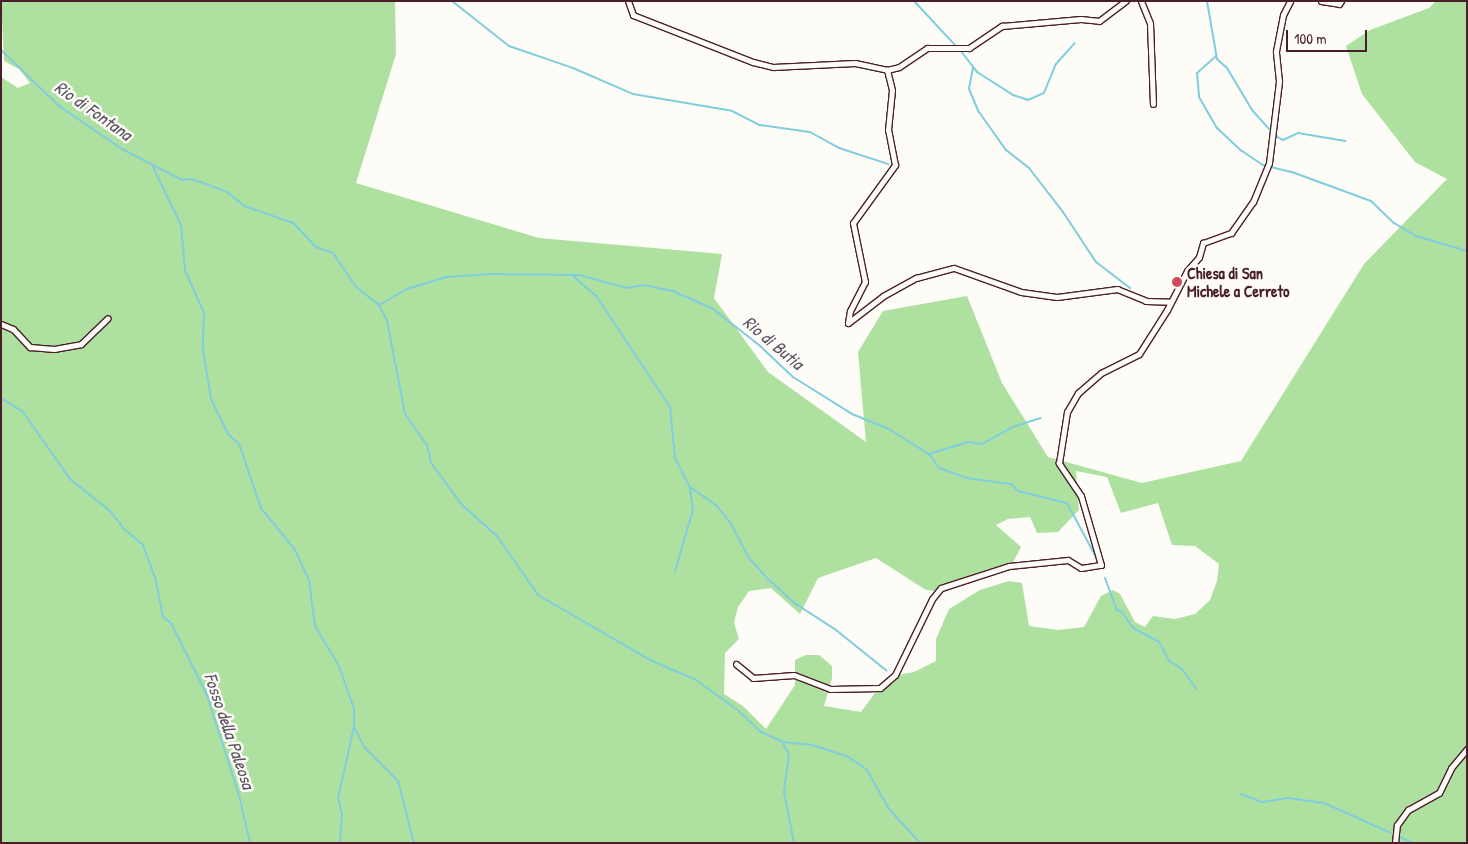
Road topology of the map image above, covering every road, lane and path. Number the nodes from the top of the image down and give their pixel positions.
1 (628, 1) edge
2 (1126, 1) edge
3 (1141, 1) edge
4 (1290, 1) edge
5 (1321, 1) edge
6 (1340, 1) edge
7 (887, 70) junction
8 (1153, 104) dead end
9 (1171, 302) junction
10 (108, 318) dead end
11 (1, 324) edge
12 (736, 664) dead end
13 (1467, 749) edge
14 (1395, 843) edge

1 - 7 street
2 - 7 street
3 - 8 street
4 - 9 street
5 - 6 street
7 - 9 street
9 - 12 street
10 - 11 street
13 - 14 street

